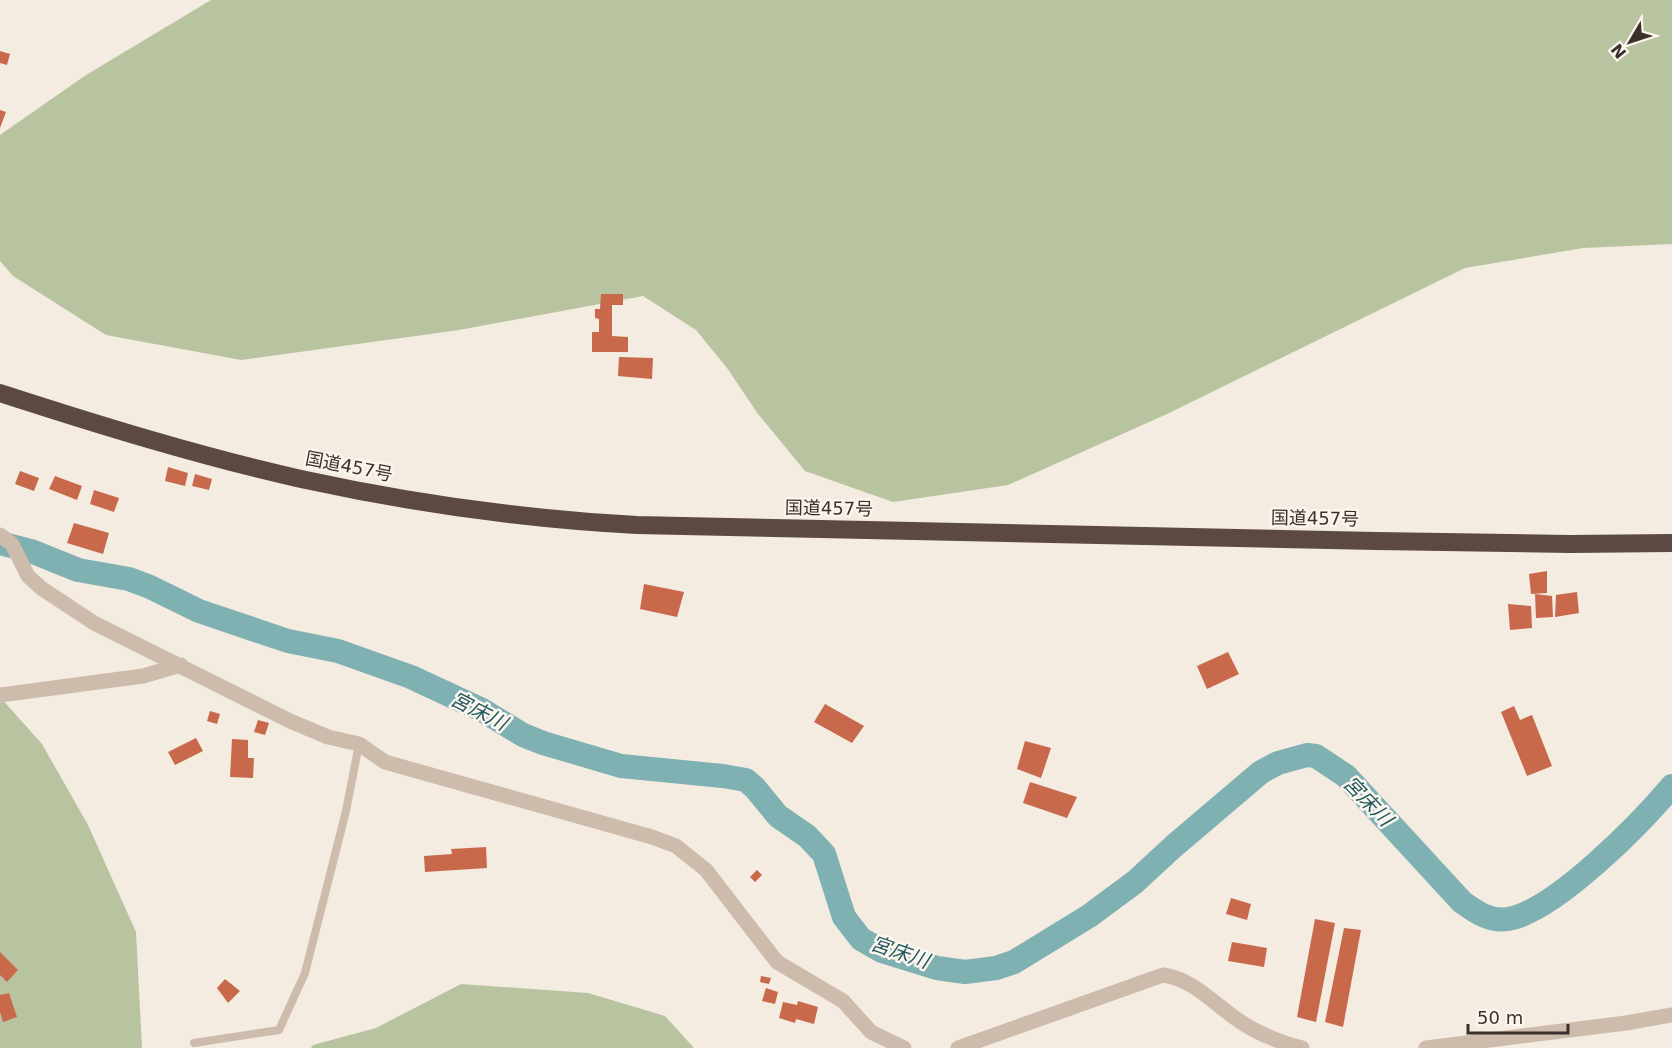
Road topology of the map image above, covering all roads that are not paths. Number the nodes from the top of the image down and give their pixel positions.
1 (0, 393) edge
2 (6, 540) edge
3 (1672, 543) edge
4 (181, 665) junction
5 (0, 695) edge
6 (359, 744) junction
7 (1672, 1015) edge
8 (194, 1043) dead end
9 (904, 1048) edge
10 (958, 1048) edge
11 (1302, 1048) edge
12 (1426, 1048) edge

1 - 3 highway, 国道457号
2 - 4 street
4 - 5 street
4 - 6 street
6 - 8 lane
6 - 9 street
7 - 12 street
10 - 11 street

